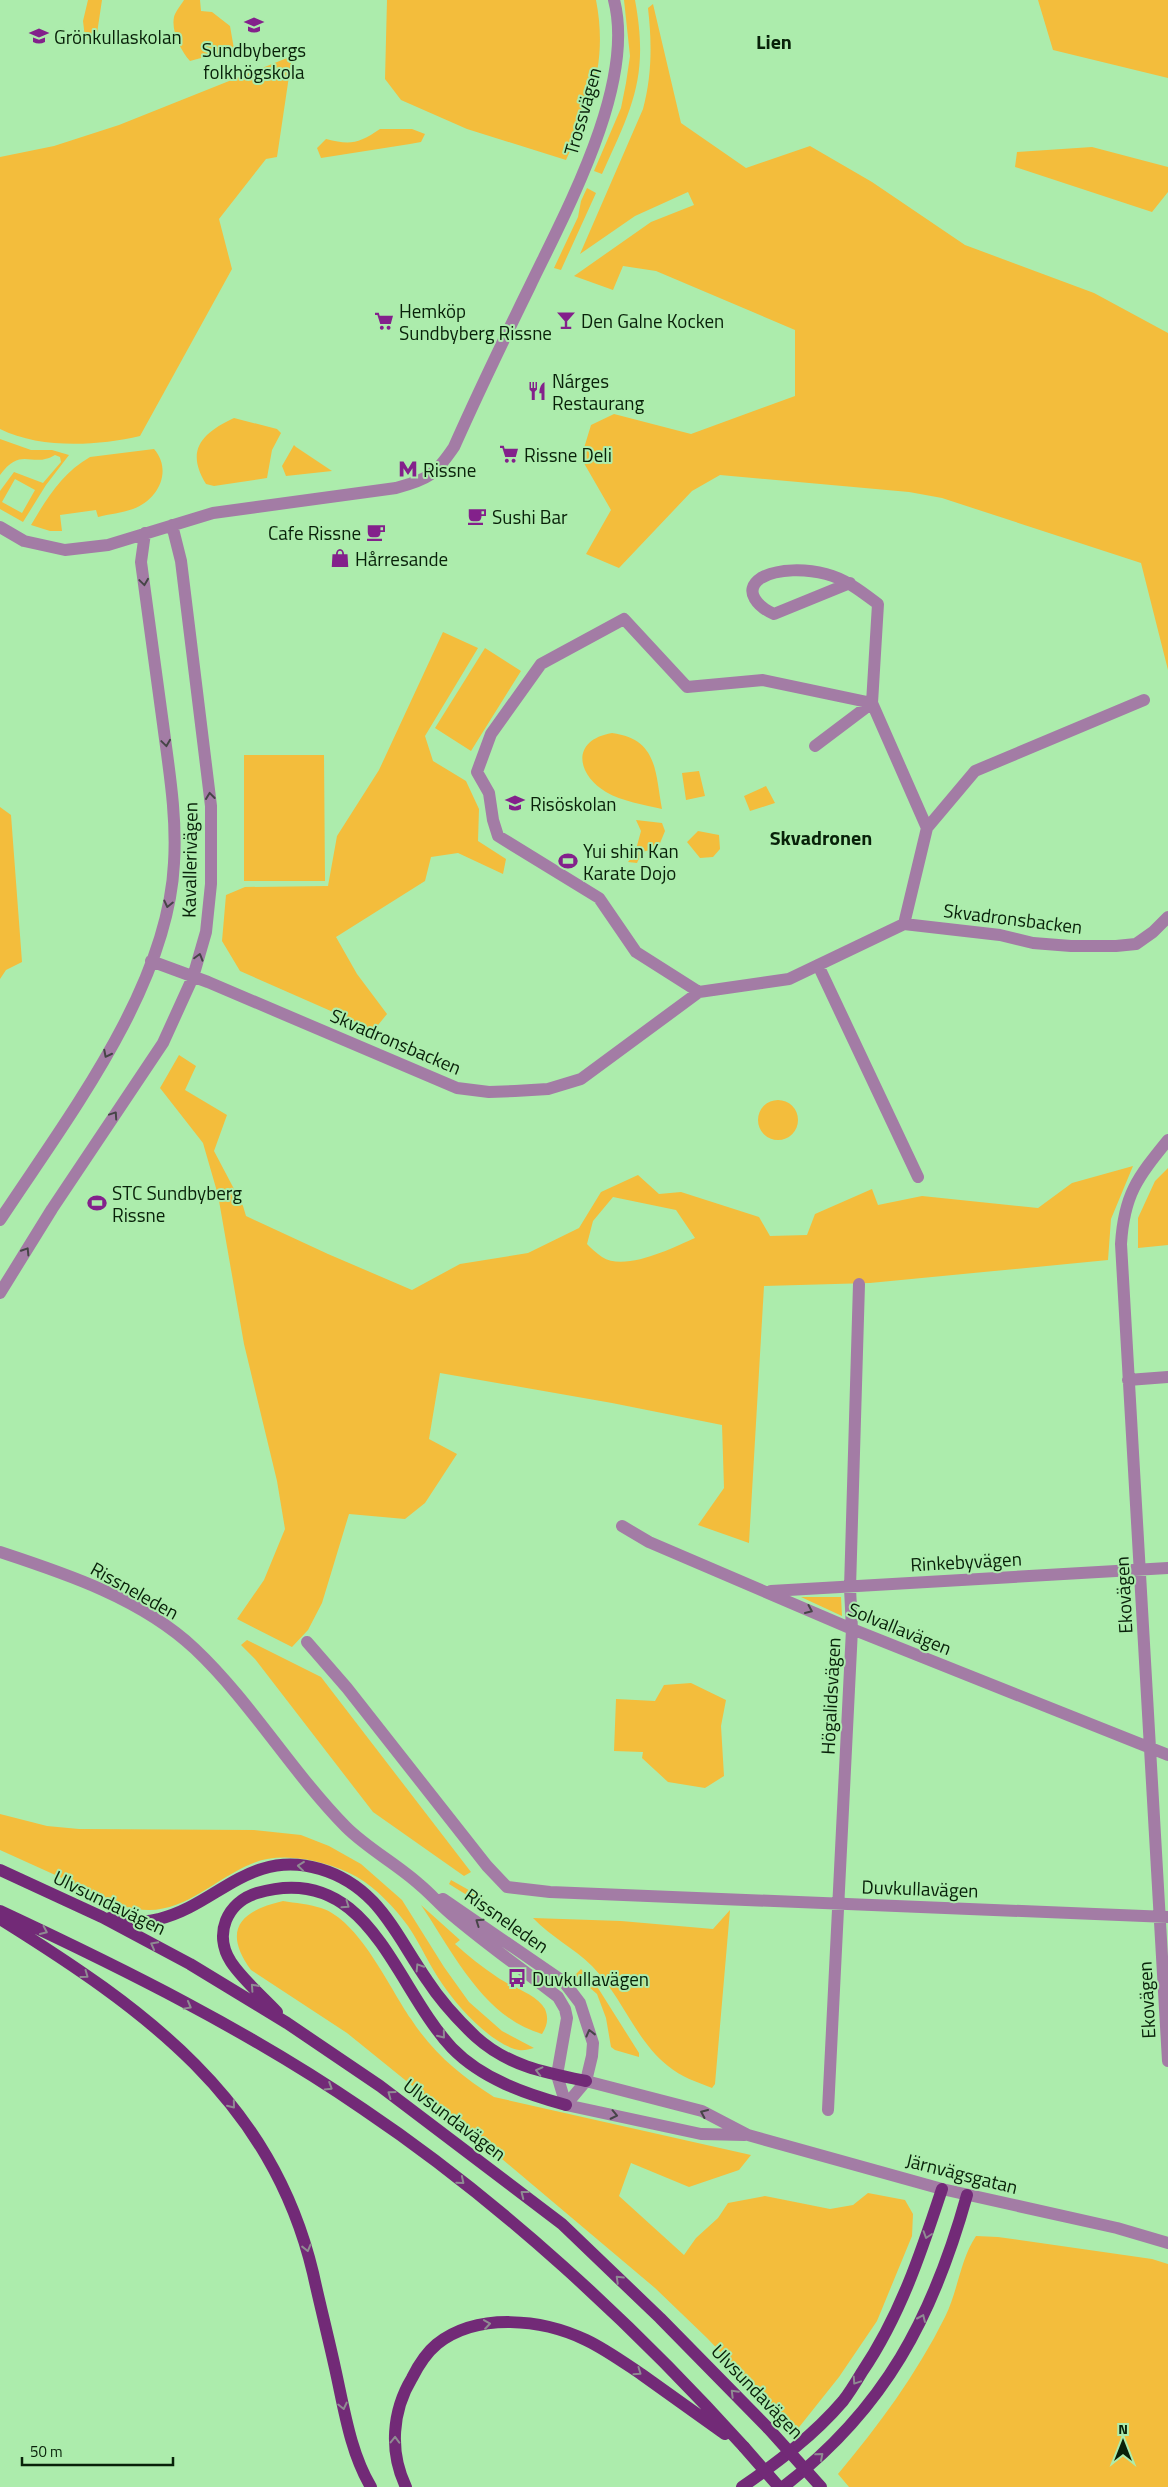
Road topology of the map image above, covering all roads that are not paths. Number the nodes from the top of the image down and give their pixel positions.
1 (614, 0) edge
2 (172, 525) junction
3 (0, 527) edge
4 (145, 534) junction
5 (850, 583) junction
6 (1144, 700) dead end
7 (872, 703) junction
8 (815, 746) dead end
9 (927, 828) junction
10 (1168, 917) edge
11 (904, 924) junction
12 (152, 961) junction
13 (818, 966) junction
14 (193, 977) junction
15 (699, 992) junction
16 (1168, 1140) edge
17 (918, 1177) dead end
18 (0, 1220) edge
19 (859, 1284) dead end
20 (0, 1292) edge
21 (1168, 1377) edge
22 (1128, 1380) junction
23 (622, 1526) dead end
24 (0, 1552) edge
25 (1168, 1568) edge
26 (1140, 1569) junction
27 (850, 1588) junction
28 (767, 1591) junction
29 (852, 1629) junction
30 (307, 1642) dead end
31 (1150, 1747) junction
32 (1168, 1754) edge
33 (0, 1870) edge
34 (420, 1885) junction
35 (838, 1904) junction
36 (0, 1911) edge
37 (102, 1917) junction
38 (1164, 1917) edge
39 (0, 1919) edge
40 (287, 2023) junction
41 (1168, 2061) edge
42 (557, 2075) junction
43 (586, 2081) junction
44 (566, 2105) junction
45 (828, 2110) dead end
46 (748, 2135) junction
47 (942, 2189) junction
48 (967, 2195) junction
49 (1168, 2243) edge
50 (744, 2447) junction
51 (371, 2487) edge
52 (406, 2487) edge
53 (742, 2487) edge
54 (781, 2487) edge
55 (821, 2487) edge

1 - 2 street, Trossvägen
2 - 4 street
14 -> 2 street, Kavallerivägen
3 - 4 street
4 -> 12 street, Kavallerivägen
5 - 5 street
5 - 7 street
6 - 9 street
7 - 8 street
7 - 9 street
7 - 15 street
9 - 11 street
10 - 11 street, Skvadronsbacken
11 - 13 street, Skvadronsbacken
12 - 14 street, Skvadronsbacken
12 -> 18 street, Kavallerivägen
13 - 15 street, Skvadronsbacken
13 - 17 street
14 - 15 street, Skvadronsbacken
20 -> 14 street, Kavallerivägen
16 - 22 street, Ekovägen
19 - 27 street, Högalidsvägen
21 - 22 street
22 - 26 street, Ekovägen
23 - 28 street, Solvallavägen
24 - 34 street, Rissneleden
25 - 26 street, Rinkebyvägen
26 - 27 street, Rinkebyvägen
26 - 31 street, Ekovägen
27 - 28 street, Rinkebyvägen
27 - 29 street, Högalidsvägen
28 -> 29 street, Solvallavägen
29 - 31 street, Solvallavägen
29 - 35 street, Högalidsvägen
30 - 35 street, Duvkullavägen
31 - 32 street, Solvallavägen
31 - 38 street, Ekovägen
33 - 37 main road, Ulvsundavägen
34 - 42 street, Rissneleden
43 -> 34 street, Rissneleden
35 - 38 street, Duvkullavägen
35 - 45 street, Högalidsvägen
36 -> 50 main road
40 -> 37 main road, Ulvsundavägen
42 -> 37 main road
38 - 41 street, Ekovägen
39 -> 51 main road
40 -> 44 main road
55 -> 40 main road, Ulvsundavägen, bridge
42 - 43 main road
42 - 44 street, Rissneleden
43 - 44 street, Rissneleden
46 -> 43 street, Järnvägsgatan
44 -> 46 street, Järnvägsgatan
46 - 47 street, Järnvägsgatan
47 - 48 street, Järnvägsgatan
47 -> 53 main road
48 - 49 street, Järnvägsgatan
54 -> 48 main road
52 -> 50 main road
50 - 54 main road, bridge

